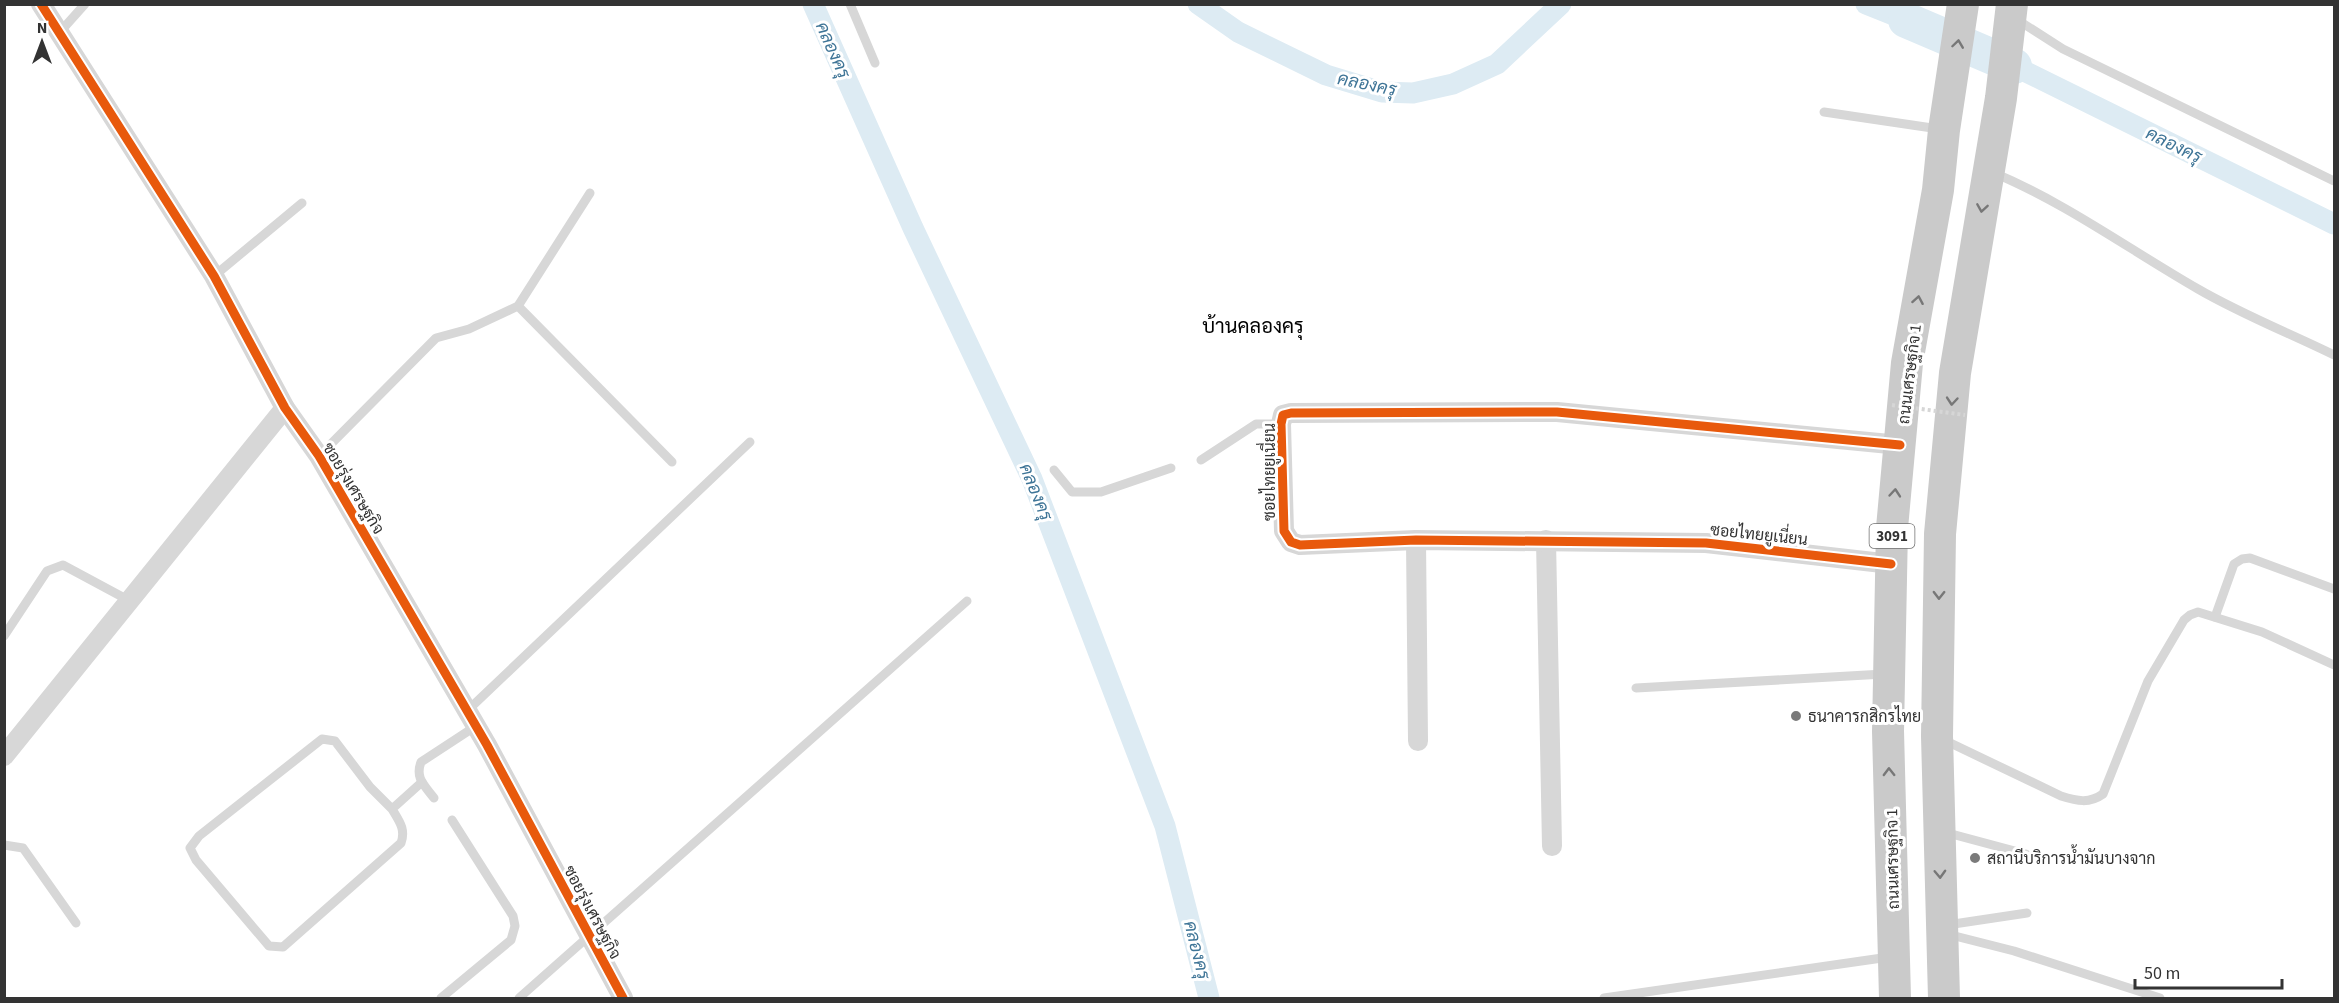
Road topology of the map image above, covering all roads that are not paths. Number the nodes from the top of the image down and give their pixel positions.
1 (40, 4) edge
2 (85, 4) edge
3 (850, 4) edge
4 (1963, 7) edge
5 (2010, 16) edge
6 (60, 32) junction
7 (875, 63) dead end
8 (1824, 112) dead end
9 (1944, 130) junction
10 (1989, 170) junction
11 (2334, 181) edge
12 (590, 193) dead end
13 (302, 203) dead end
14 (214, 276) junction
15 (518, 306) junction
16 (2334, 355) edge
17 (285, 408) junction
18 (1281, 424) junction
19 (750, 442) dead end
20 (1900, 445) junction
21 (319, 456) junction
22 (1201, 460) dead end
23 (672, 462) dead end
24 (1171, 468) dead end
25 (1054, 470) dead end
26 (1416, 540) junction
27 (1546, 540) junction
28 (1891, 564) junction
29 (2334, 589) edge
30 (130, 600) junction
31 (967, 602) dead end
32 (2215, 617) junction
33 (4, 636) edge
34 (2334, 665) edge
35 (1889, 673) junction
36 (1636, 688) dead end
37 (471, 718) junction
38 (1936, 736) junction
39 (1418, 741) dead end
40 (4, 756) edge
41 (422, 782) junction
42 (434, 798) dead end
43 (392, 809) junction
44 (452, 820) dead end
45 (1939, 831) junction
46 (4, 845) edge
47 (1552, 846) dead end
48 (2026, 854) dead end
49 (2027, 913) dead end
50 (76, 923) dead end
51 (1942, 929) junction
52 (589, 937) junction
53 (1894, 956) junction
54 (441, 999) edge
55 (519, 999) edge
56 (623, 999) edge
57 (1604, 999) edge
58 (1895, 999) edge
59 (1944, 999) edge
60 (2160, 999) edge

1 - 6 street, ซอยรุ่งเศรษฐกิจ
2 - 6 lane
3 - 7 lane
9 -> 4 main road, ถนนเศรษฐกิจ 1 / 3091
5 - 10 main road
5 - 11 lane
6 - 14 street, ซอยรุ่งเศรษฐกิจ
8 - 9 lane
20 -> 9 main road, ถนนเศรษฐกิจ 1 / 3091
10 - 16 lane
10 -> 38 main road
12 - 15 lane
13 - 14 lane
14 - 17 street, ซอยรุ่งเศรษฐกิจ
15 - 21 lane
15 - 23 lane
17 - 21 street, ซอยรุ่งเศรษฐกิจ
17 - 30 street
18 - 20 street, ซอยไทยยูเนี่ยน
18 - 22 lane
18 - 26 street, ซอยไทยยูเนี่ยน
19 - 37 lane
28 -> 20 main road, ถนนเศรษฐกิจ 1 / 3091
21 - 37 street, ซอยรุ่งเศรษฐกิจ
24 - 25 lane
26 - 27 street, ซอยไทยยูเนี่ยน
26 - 39 street
27 - 28 street, ซอยไทยยูเนี่ยน
27 - 47 street
28 - 35 main road, ถนนเศรษฐกิจ 1 / 3091
29 - 32 lane
30 - 33 lane
30 - 40 street
31 - 52 lane
32 - 34 lane
32 - 38 lane
35 - 36 lane
53 -> 35 main road, ถนนเศรษฐกิจ 1 / 3091
37 - 41 lane
37 - 52 street, ซอยรุ่งเศรษฐกิจ
38 - 45 main road
41 - 42 lane
41 - 43 lane
43 - 43 lane
44 - 54 lane
45 - 48 lane
45 -> 51 main road
46 - 50 lane
49 - 51 lane
51 - 59 main road
51 - 60 lane
52 - 55 lane
52 - 56 street, ซอยรุ่งเศรษฐกิจ
53 - 57 lane
53 - 58 main road, ถนนเศรษฐกิจ 1 / 3091

